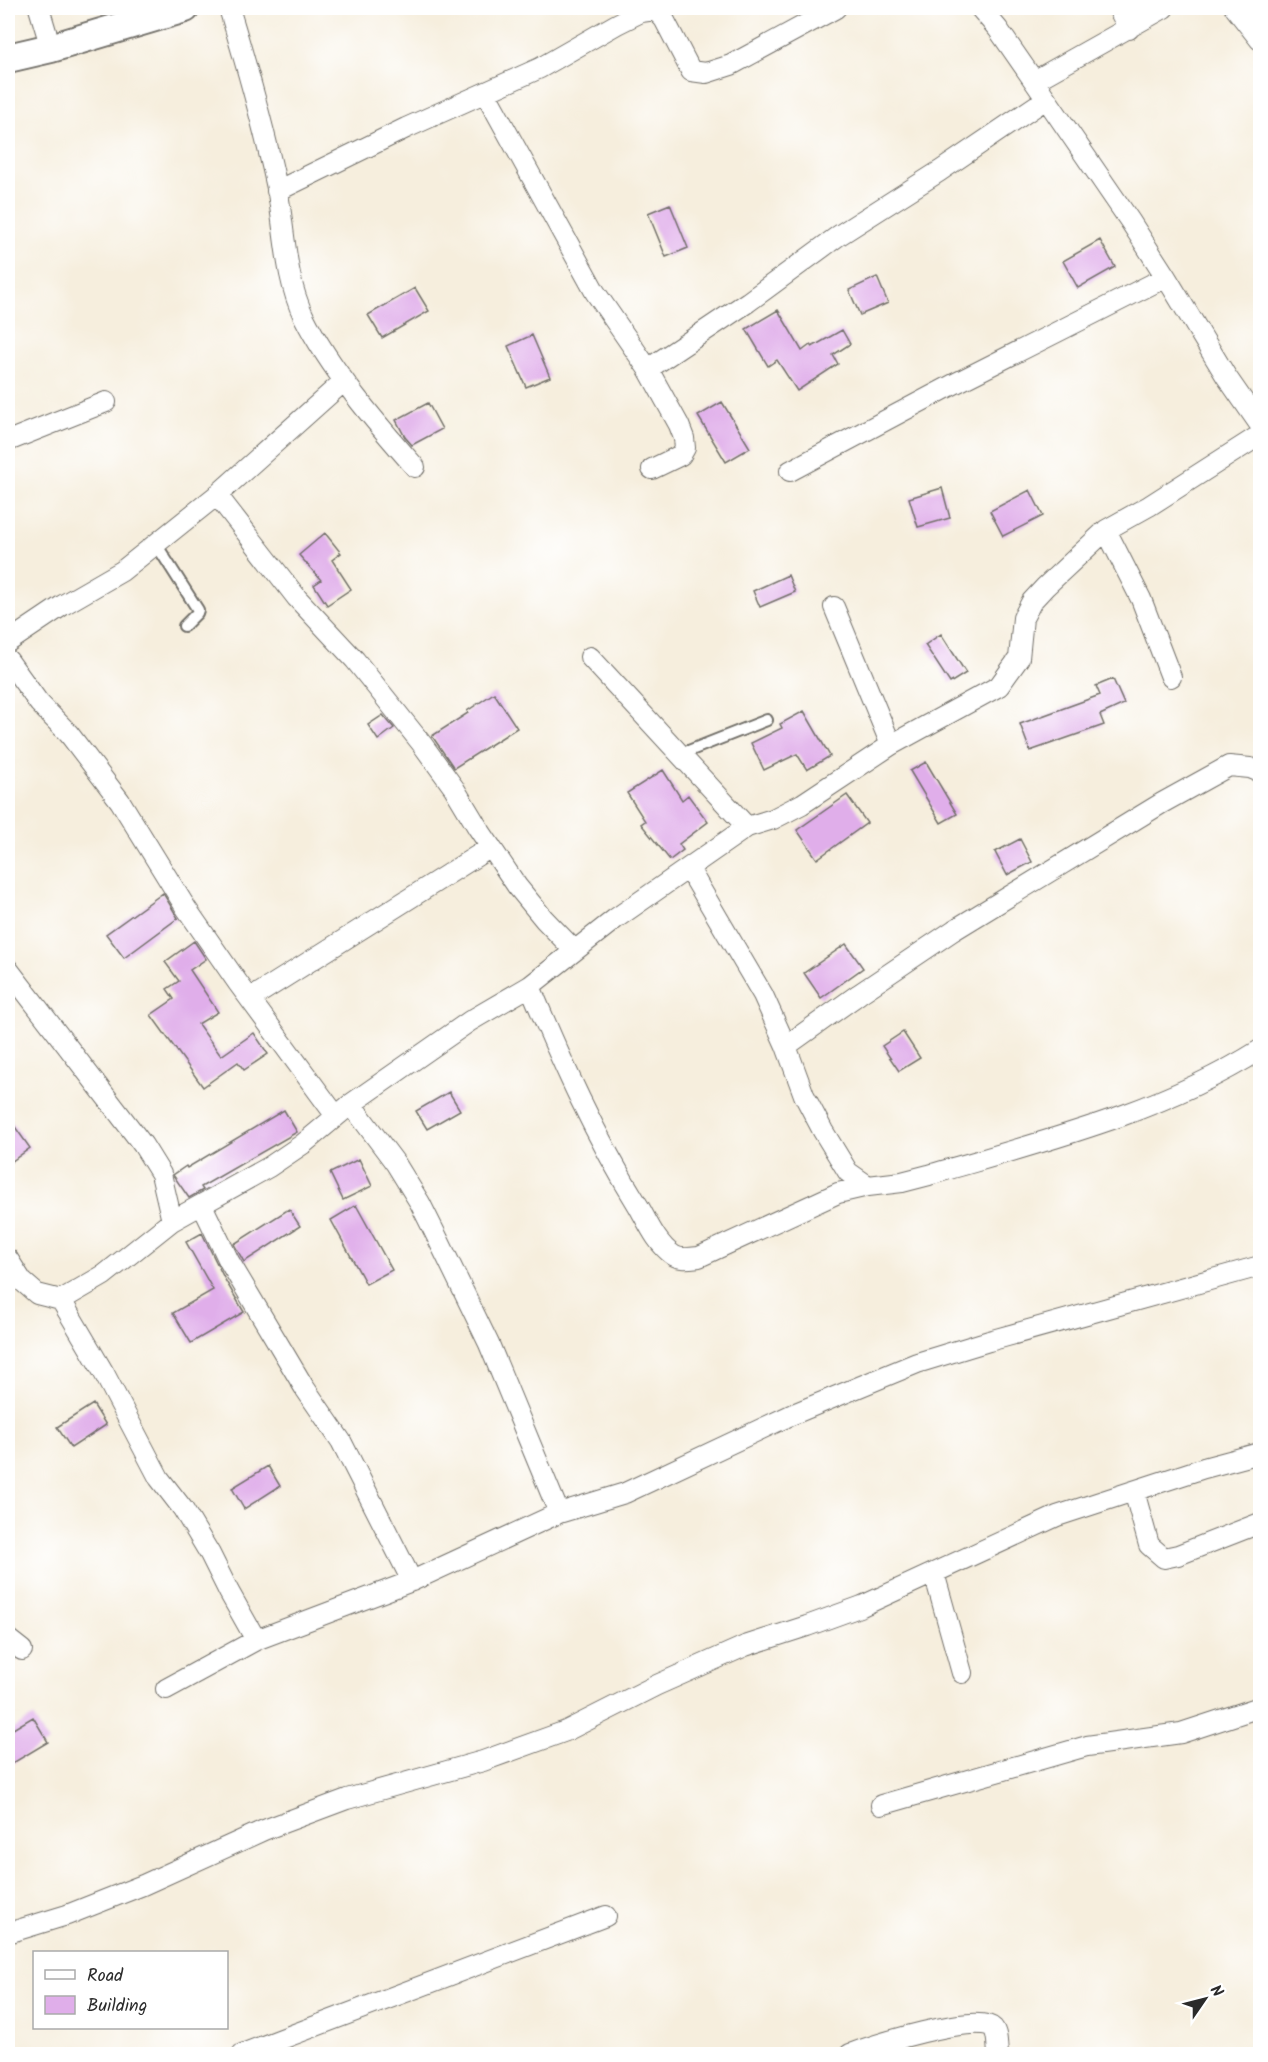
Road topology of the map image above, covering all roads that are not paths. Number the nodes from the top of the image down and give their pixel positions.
1 (39, 8) edge
2 (185, 8) edge
3 (229, 8) edge
4 (836, 8) edge
5 (980, 8) edge
6 (1118, 8) edge
7 (1164, 8) edge
8 (1235, 8) edge
9 (1129, 29) junction
10 (1260, 40) edge
11 (51, 48) junction
12 (8, 58) edge
13 (1034, 81) junction
14 (486, 94) junction
15 (1046, 99) junction
16 (277, 191) junction
17 (1166, 277) junction
18 (648, 369) junction
19 (344, 381) junction
20 (106, 402) dead end
21 (1260, 425) edge
22 (1260, 435) edge
23 (8, 441) edge
24 (415, 467) dead end
25 (652, 469) dead end
26 (790, 471) dead end
27 (217, 495) junction
28 (1106, 530) junction
29 (156, 544) junction
30 (834, 607) dead end
31 (184, 626) dead end
32 (8, 642) edge
33 (591, 657) dead end
34 (8, 660) edge
35 (1171, 677) dead end
36 (767, 720) dead end
37 (891, 745) junction
38 (681, 754) junction
39 (1260, 772) edge
40 (747, 827) junction
41 (491, 847) junction
42 (689, 869) junction
43 (574, 950) junction
44 (8, 969) edge
45 (530, 986) junction
46 (250, 999) junction
47 (786, 1046) junction
48 (1260, 1050) edge
49 (343, 1110) junction
50 (868, 1186) junction
51 (202, 1204) junction
52 (172, 1221) junction
53 (8, 1259) edge
54 (1260, 1266) edge
55 (61, 1300) junction
56 (1260, 1453) edge
57 (1134, 1491) junction
58 (559, 1513) junction
59 (1260, 1524) edge
60 (934, 1573) junction
61 (412, 1581) junction
62 (256, 1640) junction
63 (962, 1673) dead end
64 (166, 1689) dead end
65 (1260, 1707) edge
66 (880, 1805) dead end
67 (606, 1916) dead end
68 (8, 1934) edge
69 (242, 2055) edge
70 (850, 2055) edge
71 (998, 2055) edge

1 - 11 street
2 - 11 street
3 - 16 street
4 - 14 street
5 - 13 street
6 - 9 street
7 - 9 street
8 - 10 street
9 - 13 street
11 - 12 street
13 - 15 street
14 - 16 street
14 - 18 street
15 - 17 street
15 - 18 street
16 - 19 street
17 - 21 street
17 - 26 street
18 - 25 street
19 - 24 street
19 - 27 street
20 - 23 street
22 - 28 street
27 - 29 street
27 - 41 street
28 - 35 street
28 - 37 street
29 - 31 lane
29 - 32 street
30 - 37 street
33 - 38 street
34 - 46 street
36 - 38 lane
37 - 40 street
38 - 40 street
39 - 47 street
40 - 42 street
41 - 43 street
41 - 46 street
42 - 43 street
42 - 47 street
43 - 45 street
44 - 52 street
45 - 49 street
45 - 50 street
46 - 49 street
47 - 50 street
48 - 50 street
49 - 51 street
49 - 58 street
51 - 52 street
51 - 61 street
52 - 55 street
53 - 55 street
54 - 58 street
55 - 62 street
56 - 57 street
57 - 59 street
57 - 60 street
58 - 61 street
60 - 63 street
60 - 68 street
61 - 62 street
62 - 64 street
65 - 66 street
67 - 69 street
70 - 71 street

